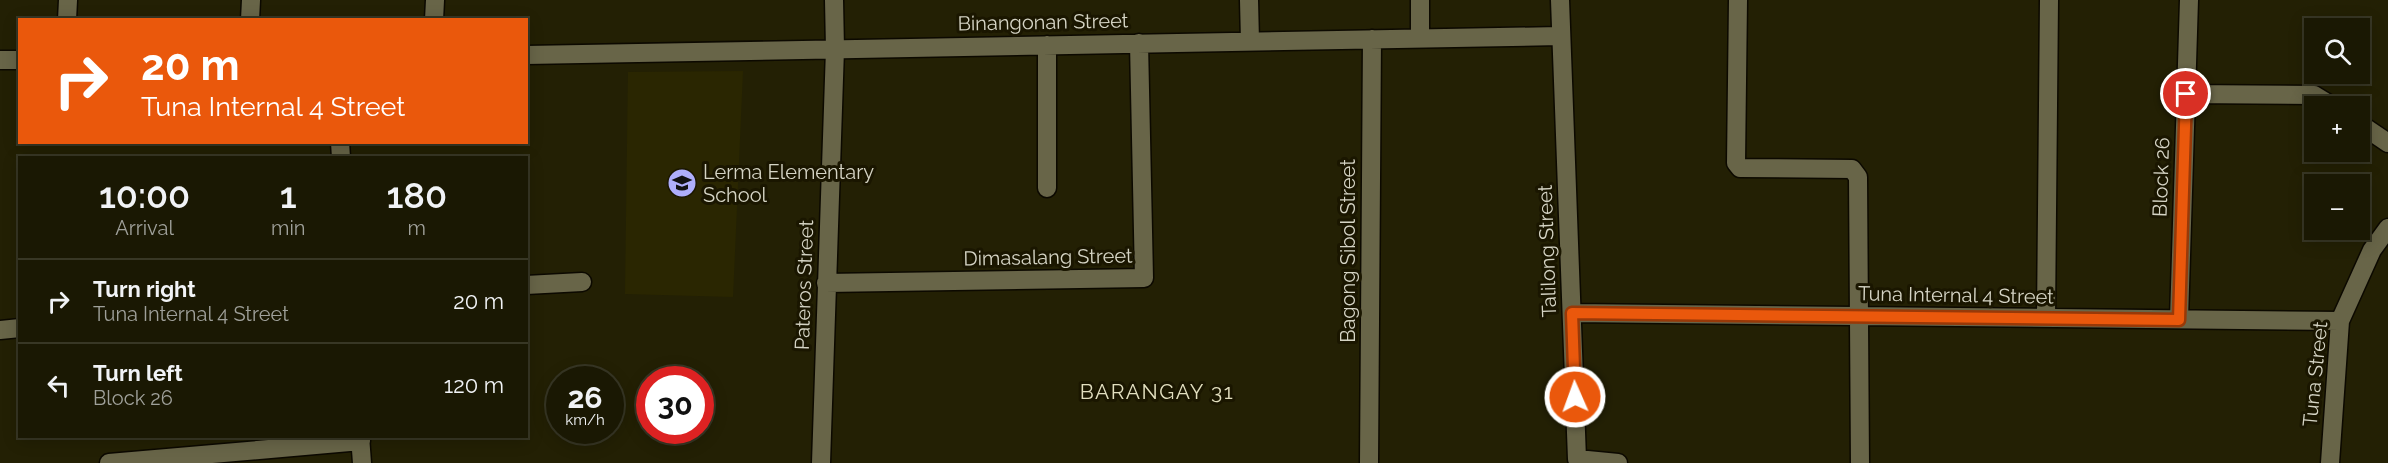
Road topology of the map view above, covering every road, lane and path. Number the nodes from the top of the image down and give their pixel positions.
1 (68, 0) edge
2 (252, 0) edge
3 (435, 0) edge
4 (834, 0) edge
5 (1249, 0) edge
6 (1420, 0) edge
7 (1560, 0) edge
8 (1738, 0) edge
9 (2049, 0) edge
10 (2189, 0) edge
11 (67, 18) edge
12 (250, 18) edge
13 (434, 18) edge
14 (1560, 36) junction
15 (1420, 38) junction
16 (1372, 39) junction
17 (1250, 41) junction
18 (1139, 43) junction
19 (1047, 45) junction
20 (835, 49) junction
21 (528, 55) edge
22 (0, 60) edge
23 (18, 60) edge
24 (2186, 94) junction
25 (2317, 96) edge
26 (2370, 131) edge
27 (2388, 143) edge
28 (1047, 188) dead end
29 (2388, 228) edge
30 (582, 282) dead end
31 (826, 283) junction
32 (528, 285) edge
33 (1572, 313) junction
34 (1859, 316) junction
35 (2046, 318) junction
36 (2179, 320) junction
37 (2340, 321) junction
38 (18, 328) edge
39 (0, 330) edge
40 (361, 439) edge
41 (109, 463) edge
42 (362, 463) edge
43 (821, 463) edge
44 (1369, 463) edge
45 (1618, 463) edge
46 (1860, 463) edge
47 (2330, 463) edge

1 - 11 street
2 - 12 street
3 - 13 street
4 - 20 street, Pateros Street
5 - 17 street
6 - 15 street
7 - 14 street, Talilong Street
8 - 34 street
9 - 35 street
10 - 24 street, Block 26
14 - 15 street, Binangonan Street
14 - 33 street, Talilong Street
15 - 16 street, Binangonan Street
16 - 17 street, Binangonan Street
16 - 44 street, Bagong Sibol Street
17 - 18 street, Binangonan Street
18 - 19 street, Binangonan Street
18 - 31 street, Dimasalang Street
19 - 20 street, Binangonan Street
19 - 28 street
20 - 21 street, Binangonan Street
20 - 31 street, Pateros Street
22 - 23 street
24 - 25 street
24 - 36 street, Block 26
26 - 27 street
29 - 37 street, Tuna Street
30 - 32 street
31 - 43 street, Pateros Street
33 - 34 street, Tuna Internal 4 Street
33 - 45 street, Talilong Street
34 - 35 street, Tuna Internal 4 Street
34 - 46 street
35 - 36 street, Tuna Internal 4 Street
36 - 37 street, Tuna Internal 4 Street
37 - 47 street, Tuna Street
38 - 39 street
40 - 41 street
40 - 42 street

